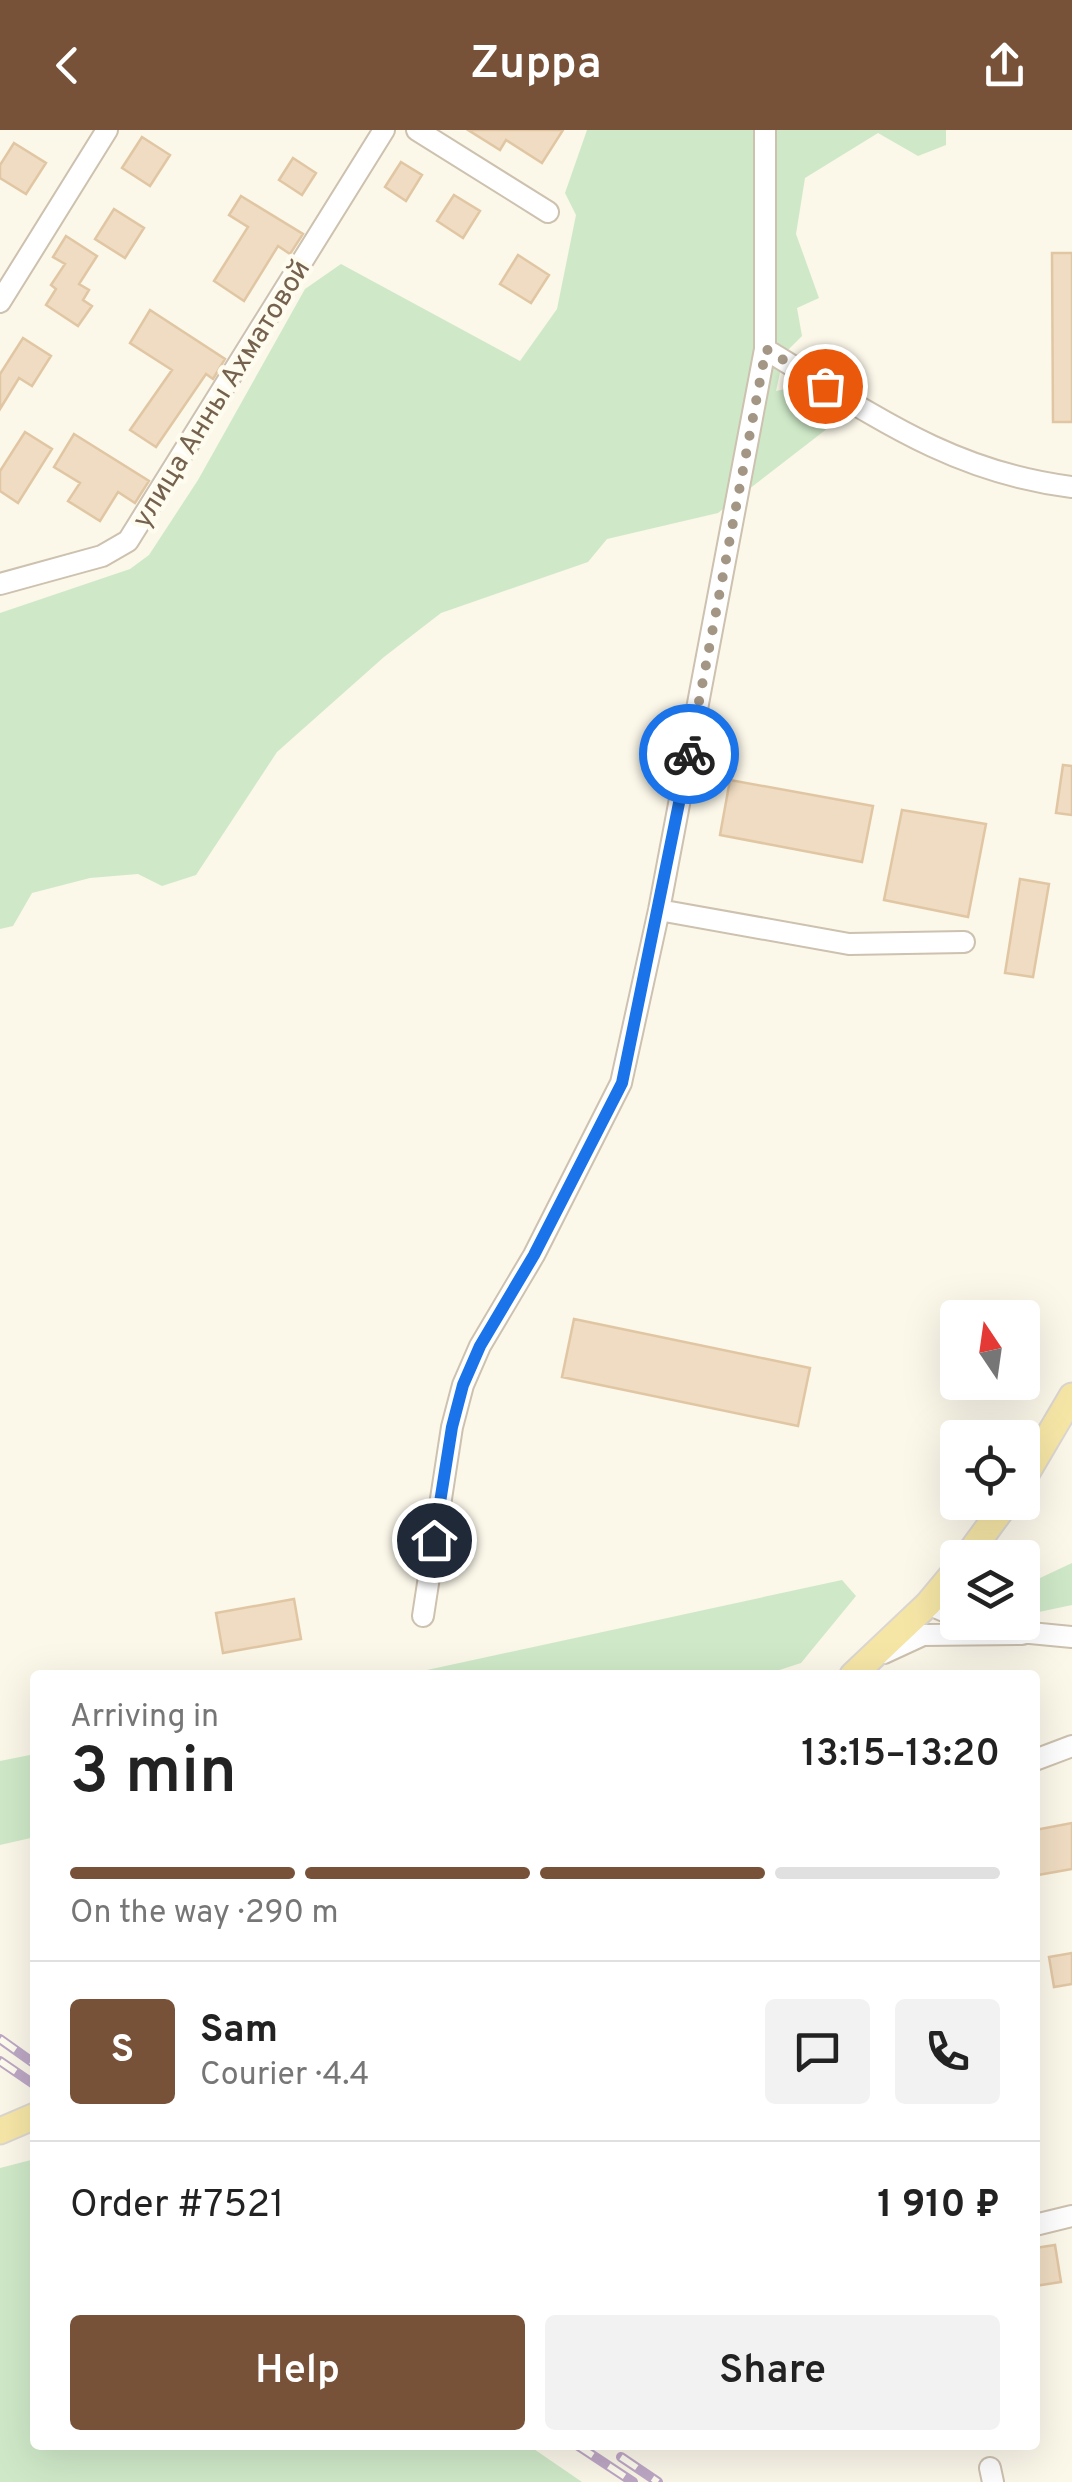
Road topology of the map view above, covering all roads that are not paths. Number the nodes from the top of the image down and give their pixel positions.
1 (106, 130) edge
2 (384, 130) edge
3 (417, 130) edge
4 (765, 130) edge
5 (548, 212) dead end
6 (0, 302) edge
7 (766, 349) junction
8 (1072, 488) edge
9 (0, 584) edge
10 (659, 910) junction
11 (964, 942) dead end
12 (1072, 1396) edge
13 (1040, 1450) edge
14 (995, 1520) edge
15 (987, 1531) junction
16 (980, 1540) edge
17 (985, 1540) edge
18 (940, 1590) edge
19 (928, 1604) junction
20 (940, 1609) edge
21 (422, 1616) dead end
22 (1040, 1635) edge
23 (940, 1636) edge
24 (1072, 1637) edge
25 (858, 1670) edge
26 (858, 1670) edge
27 (1072, 1746) edge
28 (1040, 1758) edge
29 (30, 2118) edge
30 (0, 2131) edge
31 (1072, 2216) edge
32 (1040, 2224) edge

1 - 6 street
2 - 9 street, улица Анны Ахматовой
3 - 5 street
4 - 7 street
7 - 8 street
7 - 10 street
10 - 11 street
10 - 21 street
12 - 13 main road
14 - 15 main road
15 - 16 main road
15 - 17 street
18 - 19 main road
19 - 20 street
19 - 25 main road
22 - 24 street
23 - 26 street
27 - 28 street
29 - 30 main road
31 - 32 street

